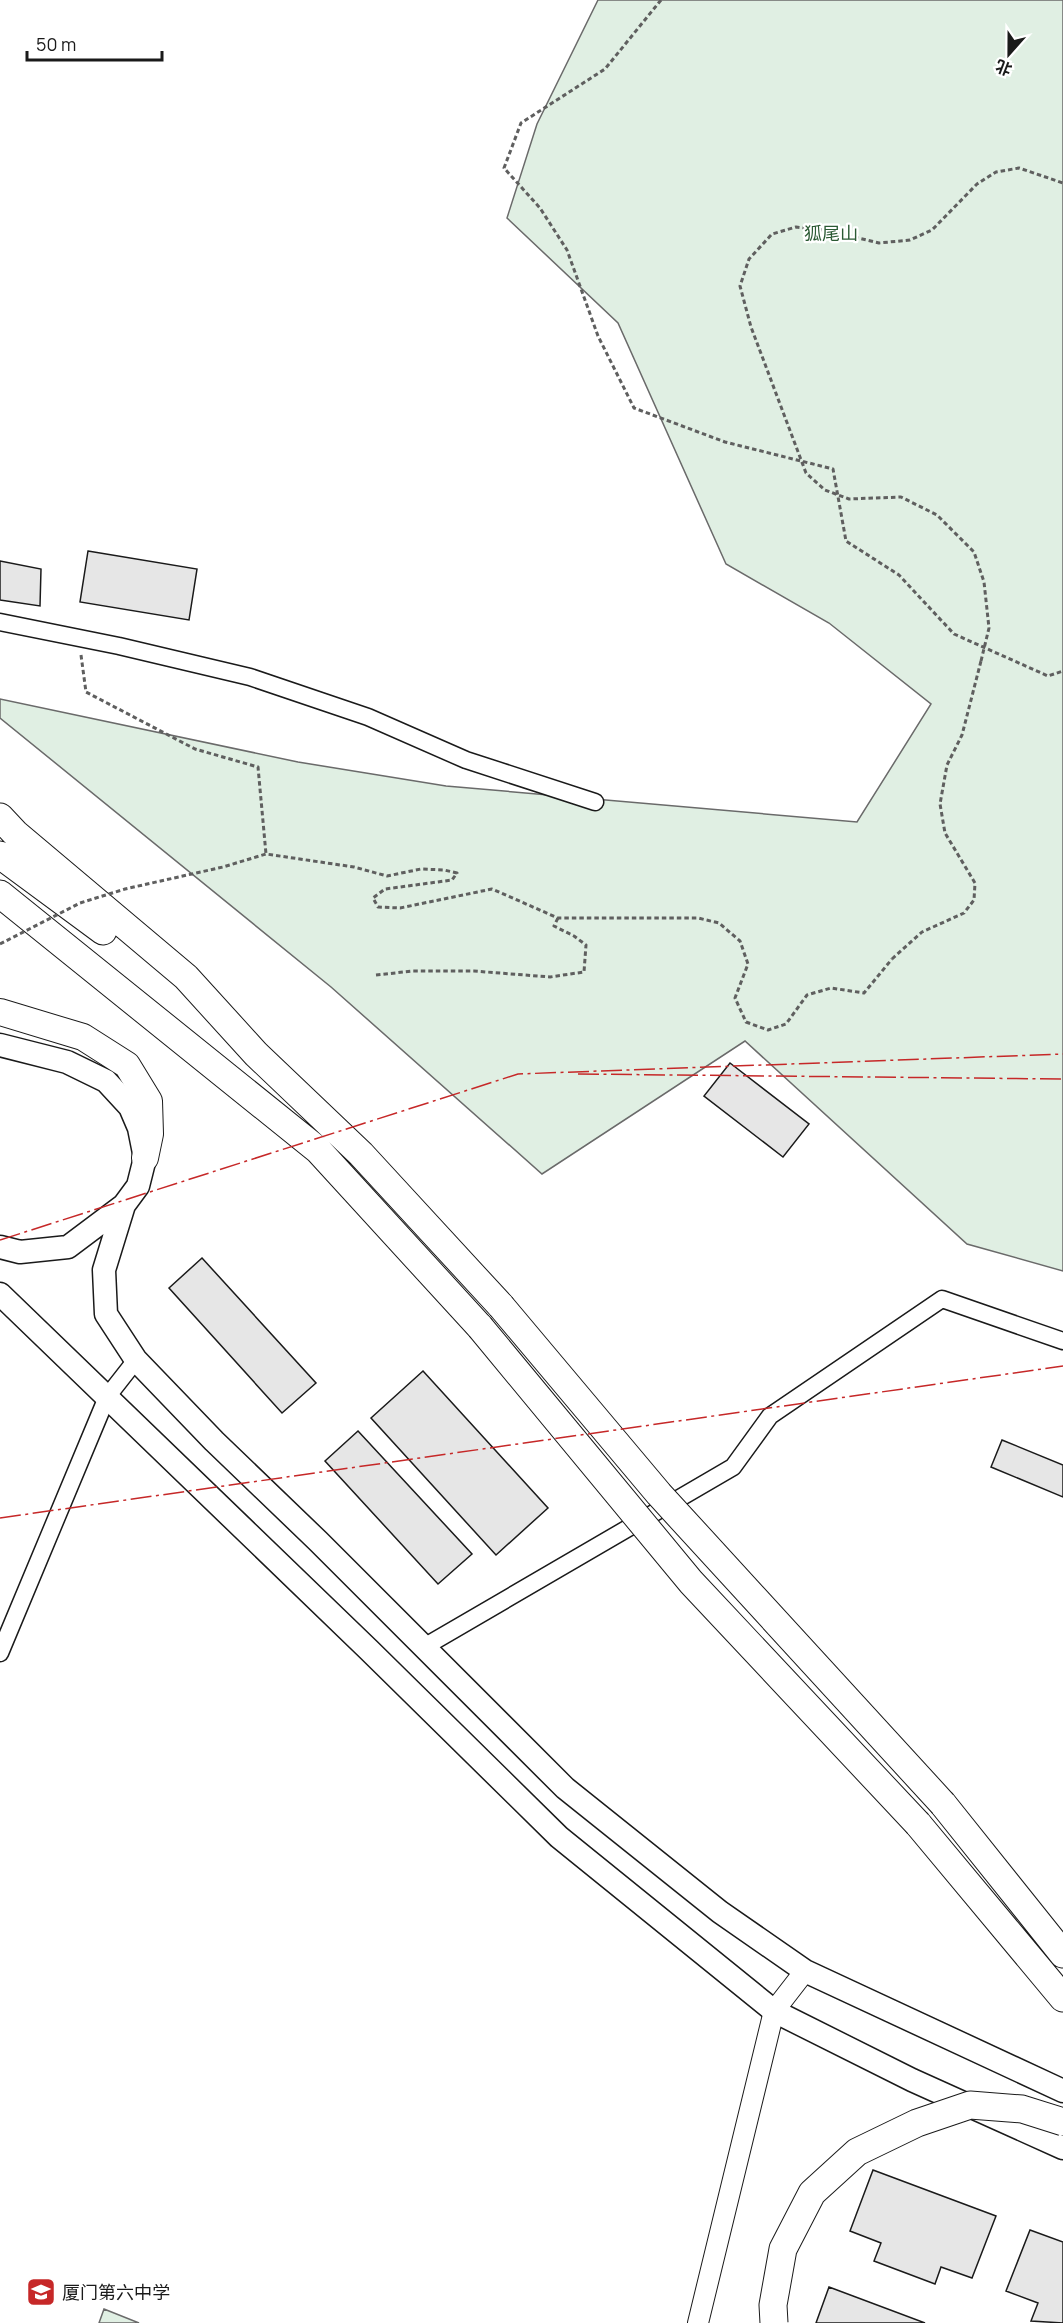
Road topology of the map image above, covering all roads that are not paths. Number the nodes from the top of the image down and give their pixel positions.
1 (0, 622) edge
2 (595, 802) dead end
3 (5, 835) edge
4 (0, 894) edge
5 (0, 1012) edge
6 (0, 1045) edge
7 (145, 1158) junction
8 (124, 1205) junction
9 (0, 1247) edge
10 (0, 1293) edge
11 (1063, 1341) edge
12 (136, 1360) junction
13 (107, 1397) junction
14 (424, 1647) junction
15 (0, 1653) edge
16 (1063, 1954) edge
17 (805, 1971) junction
18 (1063, 1998) edge
19 (774, 2011) junction
20 (1063, 2091) edge
21 (1063, 2122) edge
22 (1063, 2148) edge
23 (698, 2323) edge
24 (774, 2323) edge

1 - 2 street
3 - 16 highway, bridge
4 - 18 highway, bridge
5 - 7 main road
6 - 7 main road
7 - 8 main road
8 - 9 main road
8 - 12 main road
10 - 13 main road
11 - 14 street
12 - 13 street
12 - 14 main road
13 - 15 street
13 - 19 main road
14 - 17 main road
17 - 19 street
17 - 20 main road
19 - 22 main road
19 - 23 street
21 - 24 highway, bridge

